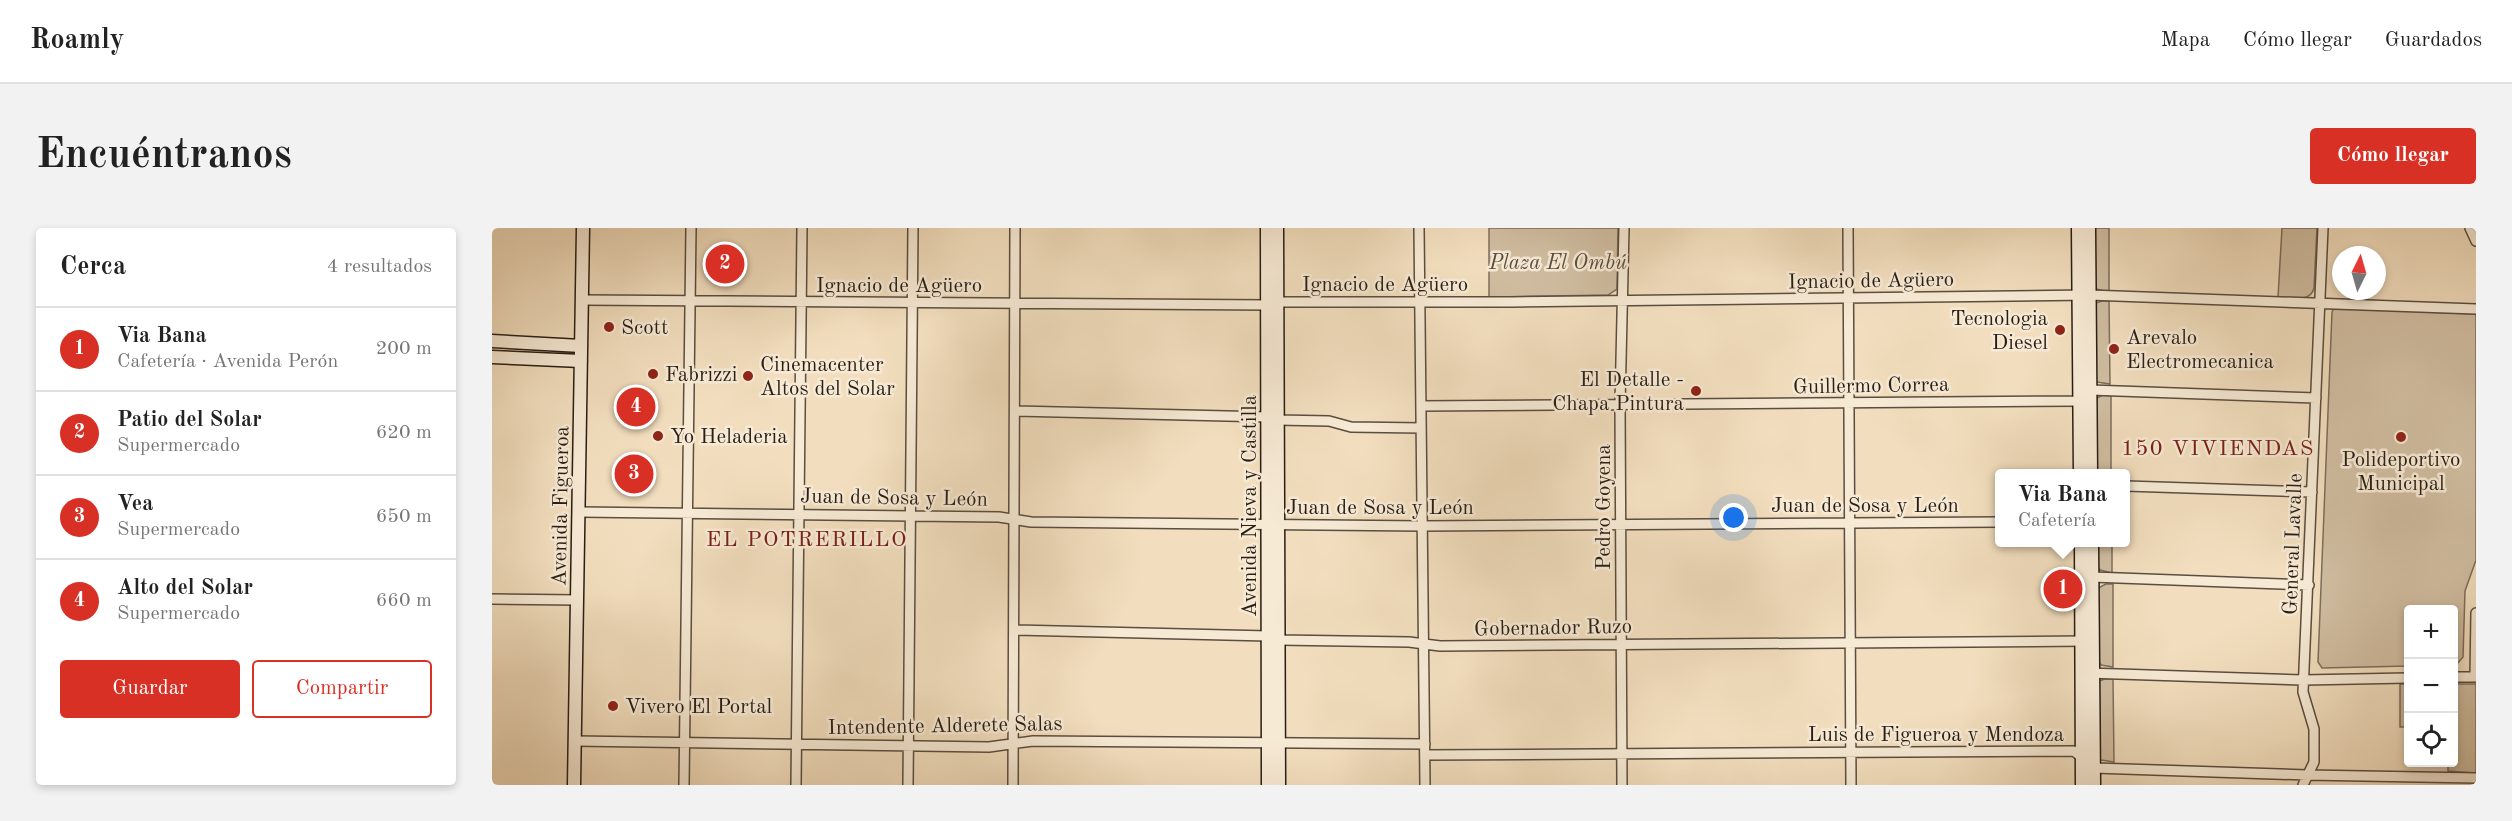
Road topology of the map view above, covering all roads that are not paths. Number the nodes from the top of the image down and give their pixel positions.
1 (583, 228) edge
2 (691, 228) edge
3 (802, 228) edge
4 (913, 228) edge
5 (1015, 228) edge
6 (1267, 228) edge
7 (1277, 228) edge
8 (1419, 228) edge
9 (1624, 228) edge
10 (1848, 228) edge
11 (2078, 228) edge
12 (2089, 228) edge
13 (2322, 228) edge
14 (2470, 228) edge
15 (2476, 241) edge
16 (2084, 296) junction
17 (1849, 298) junction
18 (582, 300) junction
19 (1622, 300) junction
20 (690, 302) junction
21 (801, 302) junction
22 (1015, 303) junction
23 (1419, 303) junction
24 (2320, 303) junction
25 (912, 304) junction
26 (1273, 304) junction
27 (2476, 309) edge
28 (492, 342) edge
29 (581, 346) junction
30 (492, 357) edge
31 (581, 361) junction
32 (2090, 390) junction
33 (2316, 398) junction
34 (2079, 401) junction
35 (1849, 404) junction
36 (1620, 405) junction
37 (1421, 406) junction
38 (1015, 411) junction
39 (1274, 419) junction
40 (1421, 428) junction
41 (2080, 469) edge
42 (2091, 469) edge
43 (2130, 486) edge
44 (2312, 492) junction
45 (580, 512) junction
46 (688, 513) junction
47 (798, 514) junction
48 (911, 515) junction
49 (1015, 519) junction
50 (1850, 522) junction
51 (1995, 522) edge
52 (1274, 525) junction
53 (1423, 526) junction
54 (1621, 526) junction
55 (2080, 547) edge
56 (2092, 547) edge
57 (2092, 577) junction
58 (2309, 585) junction
59 (492, 599) edge
60 (578, 600) junction
61 (2476, 613) edge
62 (1015, 630) junction
63 (1274, 638) junction
64 (1851, 641) junction
65 (2087, 641) junction
66 (1424, 644) junction
67 (1621, 644) junction
68 (2087, 673) junction
69 (2458, 677) edge
70 (2475, 677) edge
71 (2404, 678) edge
72 (2303, 680) junction
73 (575, 741) junction
74 (684, 742) junction
75 (796, 744) junction
76 (1013, 744) junction
77 (1274, 744) junction
78 (1425, 744) junction
79 (909, 745) junction
80 (1851, 751) junction
81 (1425, 755) junction
82 (1622, 755) junction
83 (2082, 758) junction
84 (2094, 768) junction
85 (2307, 775) junction
86 (2476, 777) edge
87 (574, 785) edge
88 (684, 785) edge
89 (796, 785) edge
90 (908, 785) edge
91 (1013, 785) edge
92 (1268, 785) edge
93 (1279, 785) edge
94 (1425, 785) edge
95 (1622, 785) edge
96 (1851, 785) edge
97 (2082, 785) edge
98 (2094, 785) edge
99 (2303, 785) edge

1 - 18 street, Avenida Figueroa
2 - 20 street
3 - 21 street
4 - 25 street
5 - 22 street
6 - 26 street, Avenida Nieva y Castilla
7 - 26 street, Avenida Nieva y Castilla
8 - 23 street
9 - 19 street, Pedro Goyena
10 - 17 street
11 - 16 street
12 - 16 street
13 - 24 street, General Lavalle
14 - 15 street
16 - 17 street, Ignacio de Agüero
16 - 24 street, Ignacio de Agüero
16 - 32 street
16 - 34 street
17 - 19 street, Ignacio de Agüero
17 - 35 street
18 - 20 street, Ignacio de Agüero
18 - 29 street, Avenida Figueroa
19 - 23 street, Ignacio de Agüero
19 - 36 street, Pedro Goyena
20 - 21 street, Ignacio de Agüero
20 - 46 street
21 - 25 street, Ignacio de Agüero
21 - 47 street
22 - 25 street, Ignacio de Agüero
22 - 26 street, Ignacio de Agüero
22 - 38 street
23 - 26 street, Ignacio de Agüero
23 - 37 street
24 - 27 street, Ignacio de Agüero
24 - 33 street, General Lavalle
25 - 48 street
26 - 39 street, Avenida Nieva y Castilla
28 - 29 street
29 - 31 street, Avenida Figueroa
30 - 31 street
31 - 45 street, Avenida Figueroa
32 - 33 street
32 - 34 street
32 - 42 street
33 - 44 street, General Lavalle
34 - 35 street, Guillermo Correa
34 - 41 street
35 - 36 street, Guillermo Correa
35 - 50 street
36 - 37 street, Guillermo Correa
36 - 54 street, Pedro Goyena
37 - 40 street
38 - 39 street
38 - 49 street
39 - 40 street
39 - 52 street, Avenida Nieva y Castilla
40 - 53 street
43 - 44 street
44 - 58 street, General Lavalle
45 - 46 street, Juan de Sosa y León
45 - 60 street, Avenida Figueroa
46 - 47 street, Juan de Sosa y León
46 - 74 street
47 - 48 street, Juan de Sosa y León
47 - 75 street
48 - 49 street, Juan de Sosa y León
48 - 79 street
49 - 52 street, Juan de Sosa y León
49 - 62 street
50 - 51 street, Juan de Sosa y León
50 - 54 street, Juan de Sosa y León
50 - 64 street
52 - 53 street, Juan de Sosa y León
52 - 63 street, Avenida Nieva y Castilla
53 - 54 street, Juan de Sosa y León
53 - 66 street
54 - 67 street, Pedro Goyena
55 - 65 street
56 - 57 street
57 - 58 street
57 - 65 street
58 - 72 street, General Lavalle
59 - 60 street
60 - 73 street, Avenida Figueroa
61 - 70 street
62 - 63 street, Gobernador Ruzo
62 - 76 street
63 - 66 street, Gobernador Ruzo
63 - 77 street, Avenida Nieva y Castilla
64 - 65 street, Gobernador Ruzo
64 - 67 street, Gobernador Ruzo
64 - 80 street
65 - 68 street
66 - 67 street, Gobernador Ruzo
66 - 78 street
67 - 82 street, Pedro Goyena
68 - 72 street
68 - 83 street
68 - 84 street
69 - 70 street
71 - 72 street
72 - 85 street, General Lavalle
73 - 74 street, Intendente Alderete Salas
73 - 87 street, Avenida Figueroa
74 - 75 street, Intendente Alderete Salas
74 - 88 street
75 - 79 street, Intendente Alderete Salas
75 - 89 street
76 - 77 street, Intendente Alderete Salas
76 - 79 street, Intendente Alderete Salas
76 - 91 street
77 - 78 street
77 - 92 street, Avenida Nieva y Castilla
77 - 93 street, Avenida Nieva y Castilla
78 - 81 street
79 - 90 street
80 - 82 street, Luis de Figueroa y Mendoza
80 - 83 street, Luis de Figueroa y Mendoza
80 - 96 street
81 - 82 street, Luis de Figueroa y Mendoza
81 - 94 street
82 - 95 street, Pedro Goyena
83 - 84 street, Luis de Figueroa y Mendoza
83 - 97 street
84 - 85 street
84 - 98 street
85 - 86 street
85 - 99 street, General Lavalle

